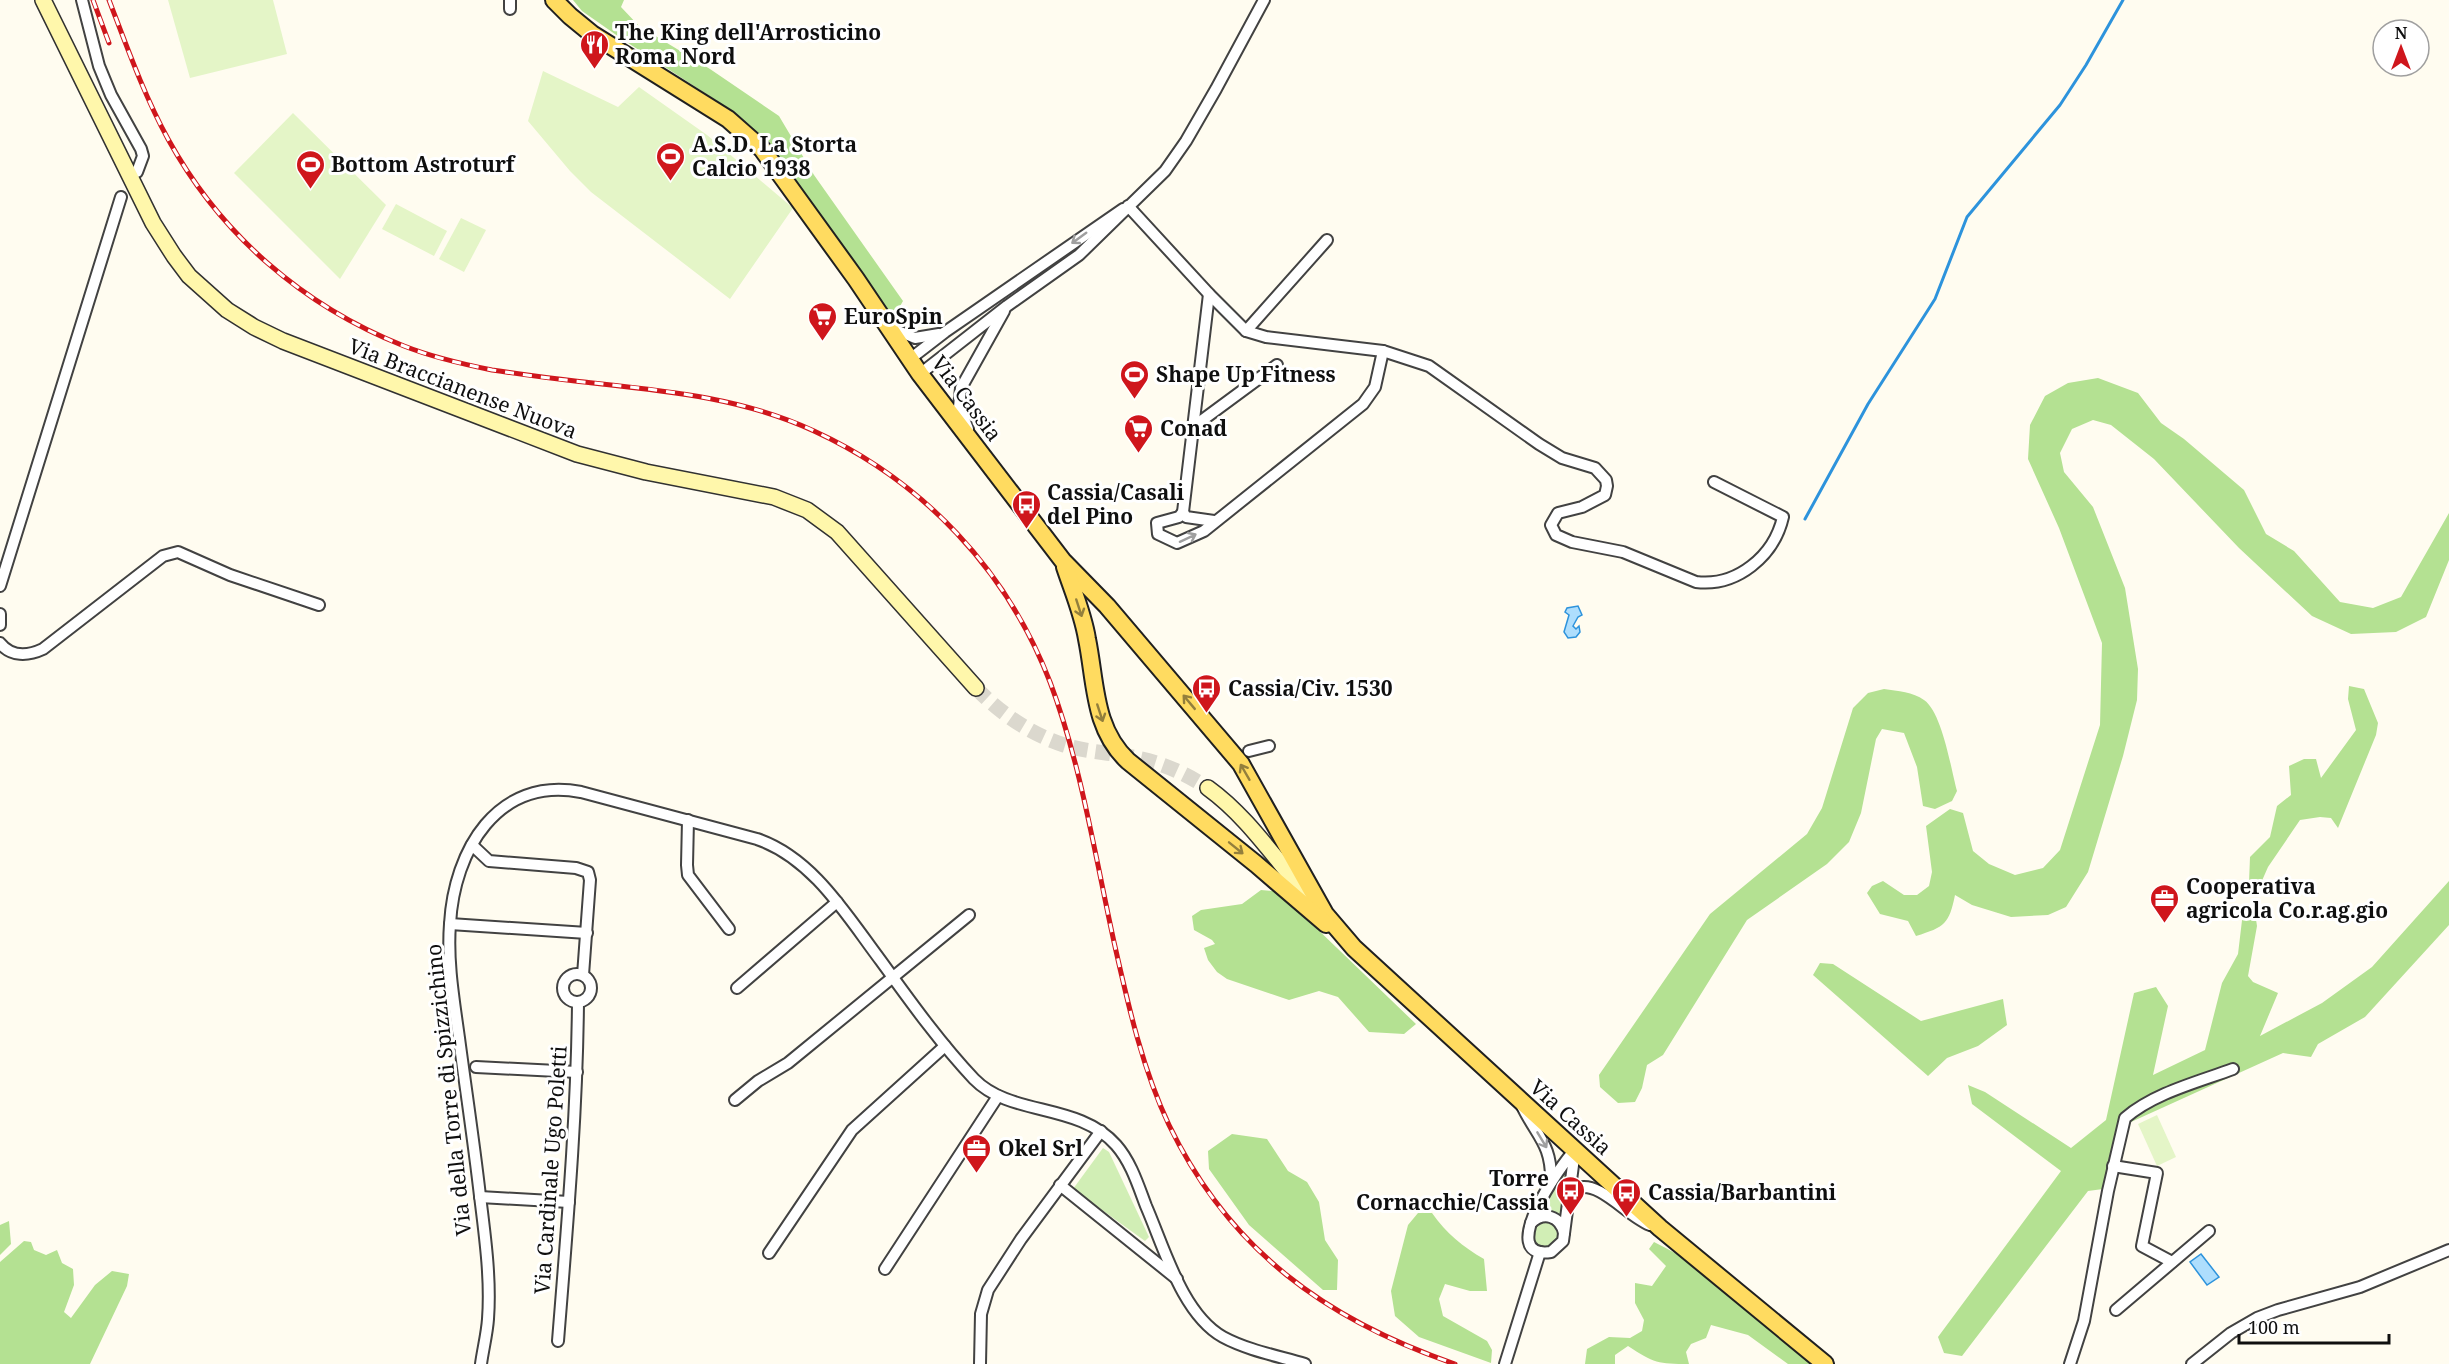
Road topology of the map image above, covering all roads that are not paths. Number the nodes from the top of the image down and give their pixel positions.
1 (43, 0) edge
2 (82, 0) edge
3 (554, 0) edge
4 (1264, 0) edge
5 (137, 172) dead end
6 (121, 197) dead end
7 (1129, 212) junction
8 (1327, 240) dead end
9 (1209, 294) junction
10 (1006, 306) junction
11 (965, 320) junction
12 (889, 327) junction
13 (974, 331) junction
14 (1246, 331) junction
15 (945, 332) junction
16 (984, 344) junction
17 (1383, 351) junction
18 (910, 359) junction
19 (1277, 365) dead end
20 (920, 374) junction
21 (1192, 427) junction
22 (980, 453) junction
23 (1714, 482) dead end
24 (1183, 512) junction
25 (1214, 520) junction
26 (1063, 561) junction
27 (0, 586) edge
28 (319, 605) dead end
29 (0, 614) edge
30 (0, 625) edge
31 (0, 643) edge
32 (975, 688) tunnel mouth
33 (1269, 746) dead end
34 (1250, 751) dead end
35 (1208, 788) tunnel mouth
36 (688, 820) junction
37 (472, 845) junction
38 (837, 902) junction
39 (1325, 914) junction
40 (969, 915) dead end
41 (450, 924) junction
42 (729, 929) dead end
43 (587, 933) junction
44 (1354, 948) junction
45 (583, 975) junction
46 (892, 976) junction
47 (737, 988) dead end
48 (578, 1002) junction
49 (945, 1046) junction
50 (476, 1067) dead end
51 (2233, 1069) dead end
52 (577, 1072) junction
53 (998, 1096) junction
54 (735, 1100) dead end
55 (1519, 1100) junction
56 (1101, 1131) junction
57 (1575, 1150) junction
58 (2113, 1166) junction
59 (1551, 1183) junction
60 (1060, 1185) junction
61 (480, 1197) junction
62 (569, 1202) junction
63 (1567, 1205) junction
64 (1531, 1223) junction
65 (1660, 1228) junction
66 (2209, 1231) dead end
67 (1564, 1236) junction
68 (2449, 1250) edge
69 (1540, 1252) junction
70 (769, 1253) dead end
71 (2172, 1262) junction
72 (885, 1269) dead end
73 (1178, 1280) junction
74 (2116, 1310) dead end
75 (558, 1341) dead end
76 (481, 1364) edge
77 (980, 1364) edge
78 (1305, 1364) edge
79 (1504, 1364) edge
80 (1825, 1364) edge
81 (2070, 1364) edge
82 (2192, 1364) edge

1 - 32 main road, Via Braccianense Nuova
2 - 5 street
3 - 12 main road, Via Cassia
4 - 7 street
6 - 27 street
7 - 9 street
7 - 10 street
7 -> 11 street
8 - 14 street
9 - 14 street
9 - 21 street
10 - 13 street
10 - 16 street
11 - 13 street
11 - 15 street
12 - 15 street
12 - 18 main road, Via Cassia
13 - 16 street
13 - 20 street
14 - 17 street
15 - 18 street
16 - 22 street
17 - 23 street
17 - 25 street
18 - 20 main road, Via Cassia
19 - 21 street
20 - 22 main road, Via Cassia
21 - 24 street
22 - 26 main road, Via Cassia
24 - 25 street
24 -> 25 street
39 -> 26 main road, Via Cassia
26 -> 44 main road
28 - 31 street
29 - 30 street
33 - 34 street
35 - 39 main road
36 - 37 street, Via della Torre di Spizzichino
36 - 38 street, Via della Torre di Spizzichino
36 - 42 street
37 - 41 street, Via della Torre di Spizzichino
37 - 43 street, Via Cardinale Ugo Poletti
38 - 46 street, Via della Torre di Spizzichino
38 - 47 street
39 - 44 main road, Via Cassia
40 - 46 street
41 - 43 street
41 - 61 street, Via della Torre di Spizzichino
43 - 45 street, Via Cardinale Ugo Poletti
44 - 55 main road, Via Cassia
45 - 48 street, Via Cardinale Ugo Poletti
45 - 48 street, Via Cardinale Ugo Poletti
46 - 49 street, Via della Torre di Spizzichino
46 - 54 street
48 - 52 street, Via Cardinale Ugo Poletti
49 - 53 street, Via della Torre di Spizzichino
49 - 70 street
50 - 52 street
51 - 58 street
52 - 62 street, Via Cardinale Ugo Poletti
53 - 56 street, Via della Torre di Spizzichino
53 - 72 street
55 - 57 main road, Via Cassia
55 -> 59 street
56 - 60 street
56 - 73 street, Via della Torre di Spizzichino
57 - 59 street
57 - 63 street
57 - 65 main road, Via Cassia
58 - 71 street
58 - 81 street
59 - 64 street
60 - 73 street
60 - 77 street
61 - 62 street
61 - 76 street, Via della Torre di Spizzichino
62 - 75 street, Via Cardinale Ugo Poletti
63 - 65 street
63 - 67 street
64 - 67 street
64 - 69 street
65 - 80 main road, Via Cassia
66 - 71 street
67 - 69 street
68 - 82 street
69 - 79 street
71 - 74 street
73 - 78 street, Via della Torre di Spizzichino

